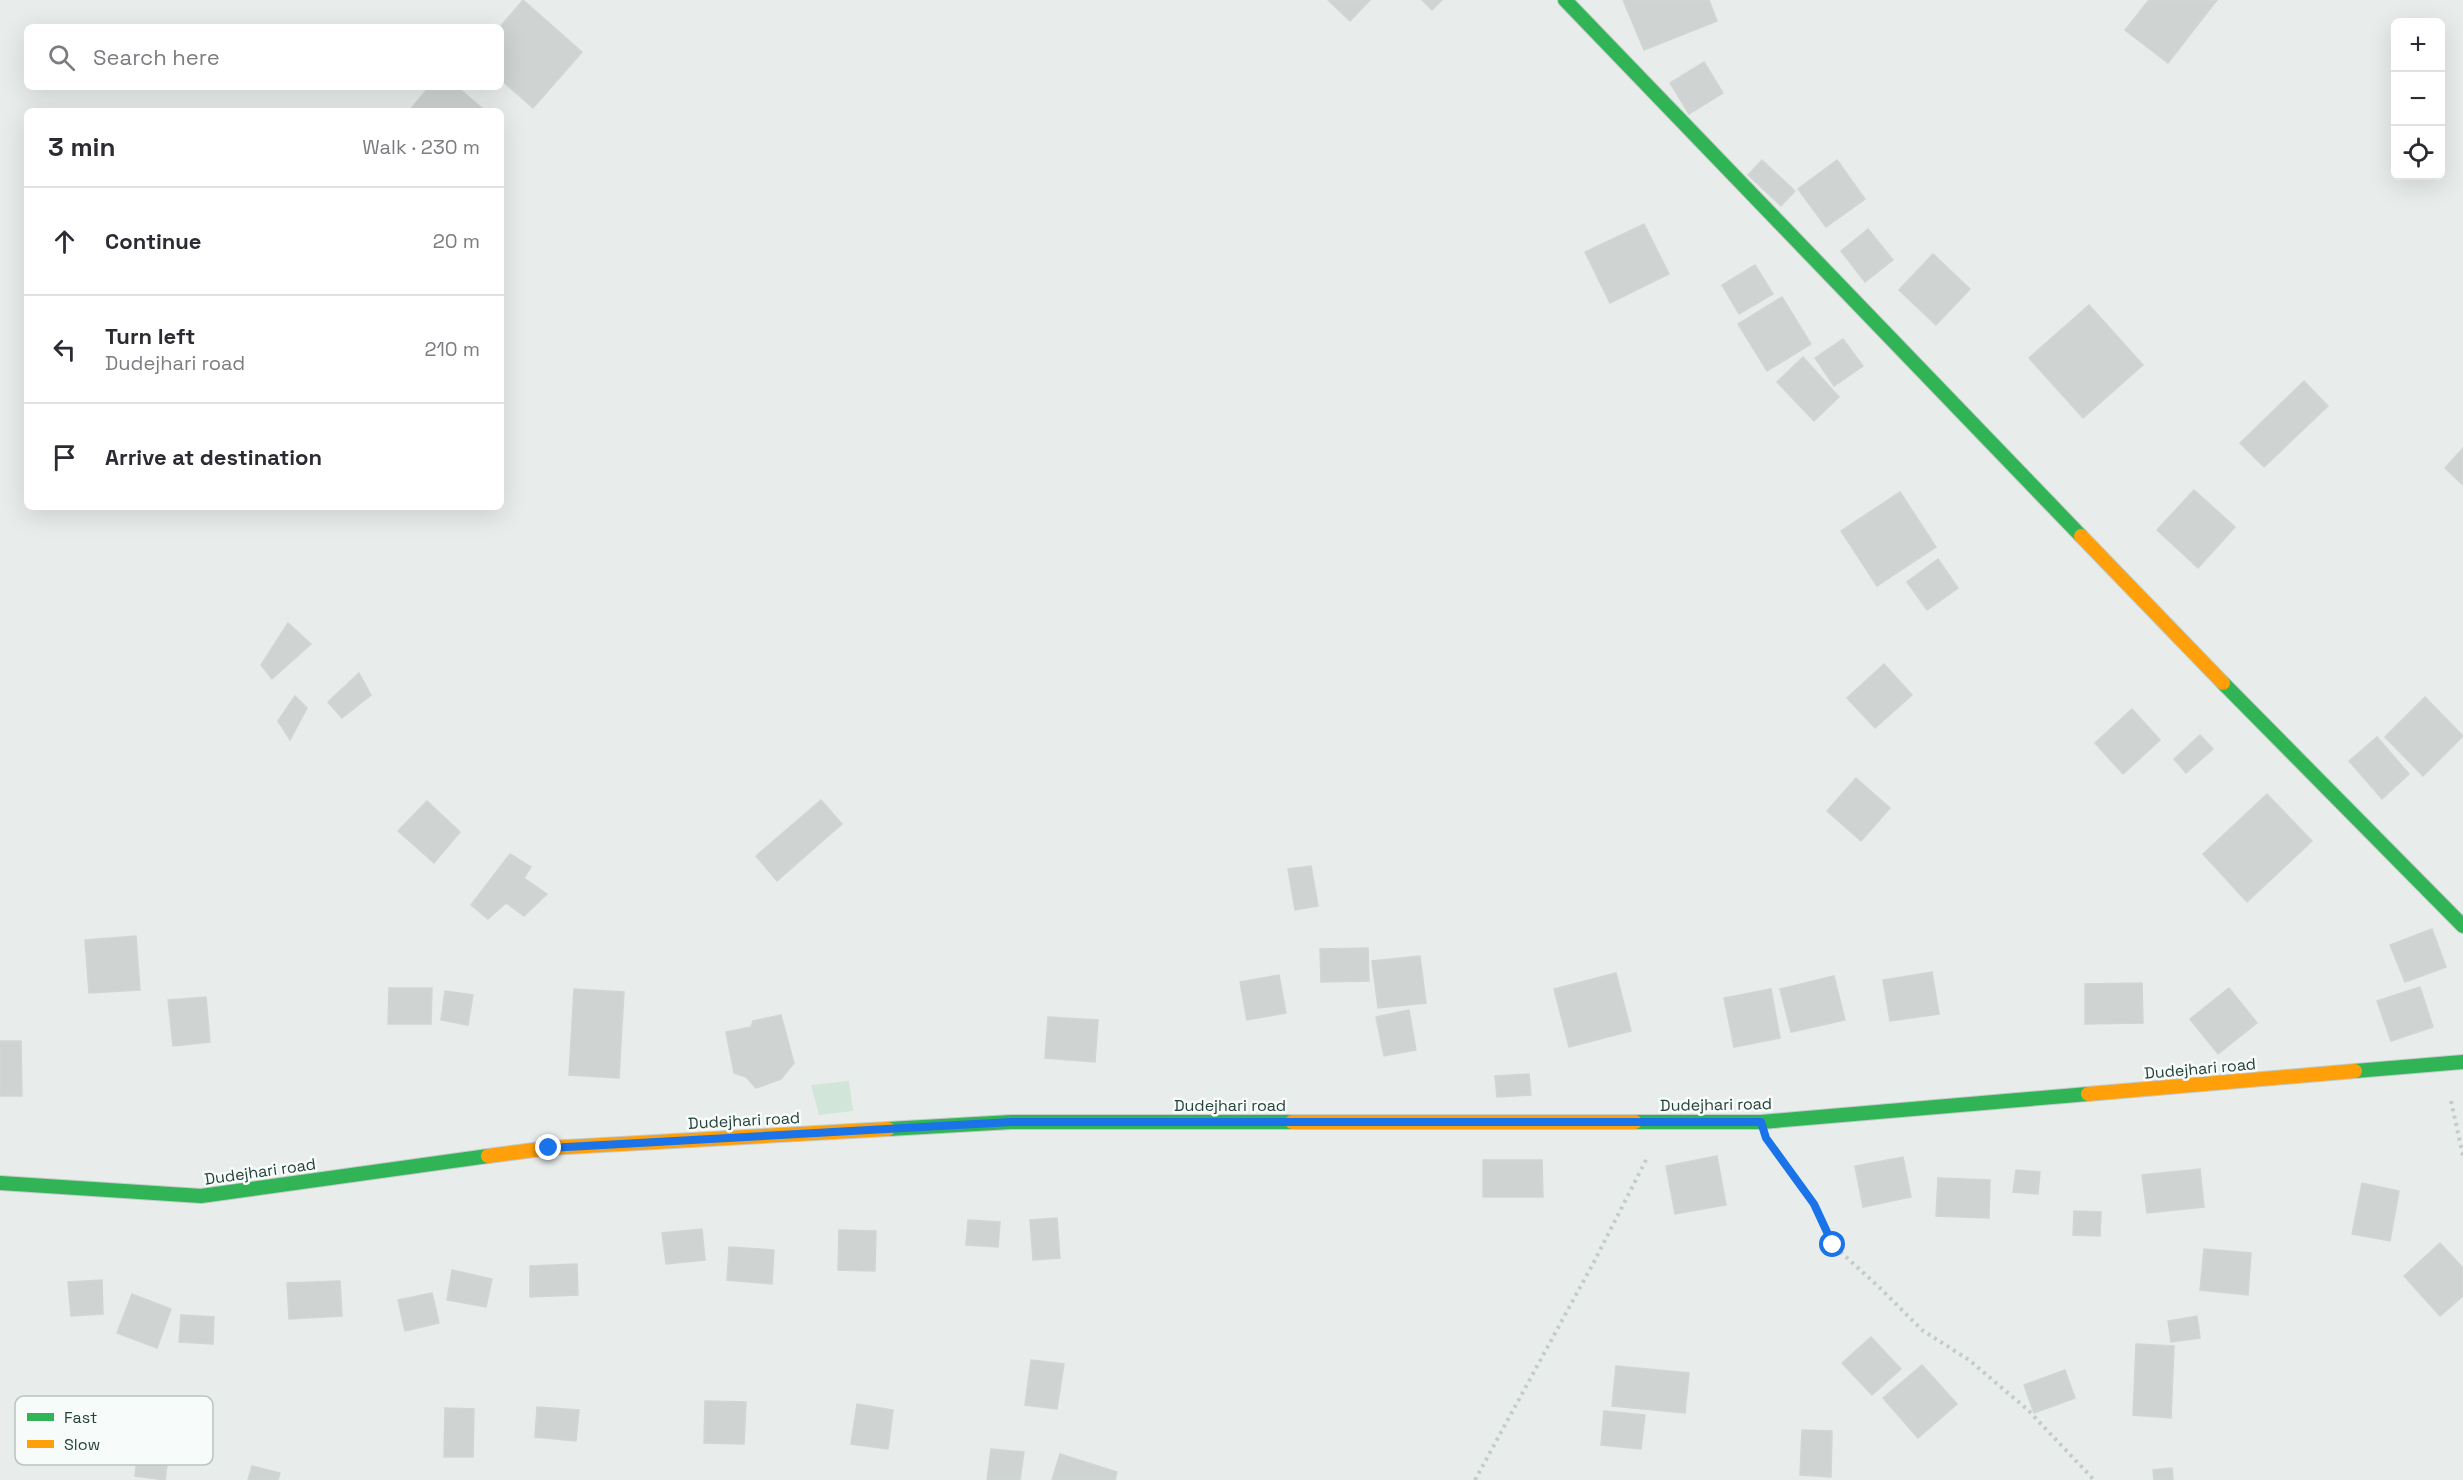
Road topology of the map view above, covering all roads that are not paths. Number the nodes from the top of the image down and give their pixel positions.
1 (1565, 0) edge
2 (2463, 926) edge
3 (2463, 1062) edge
4 (0, 1183) edge

1 - 2 street
3 - 4 street, Dudejhari road

